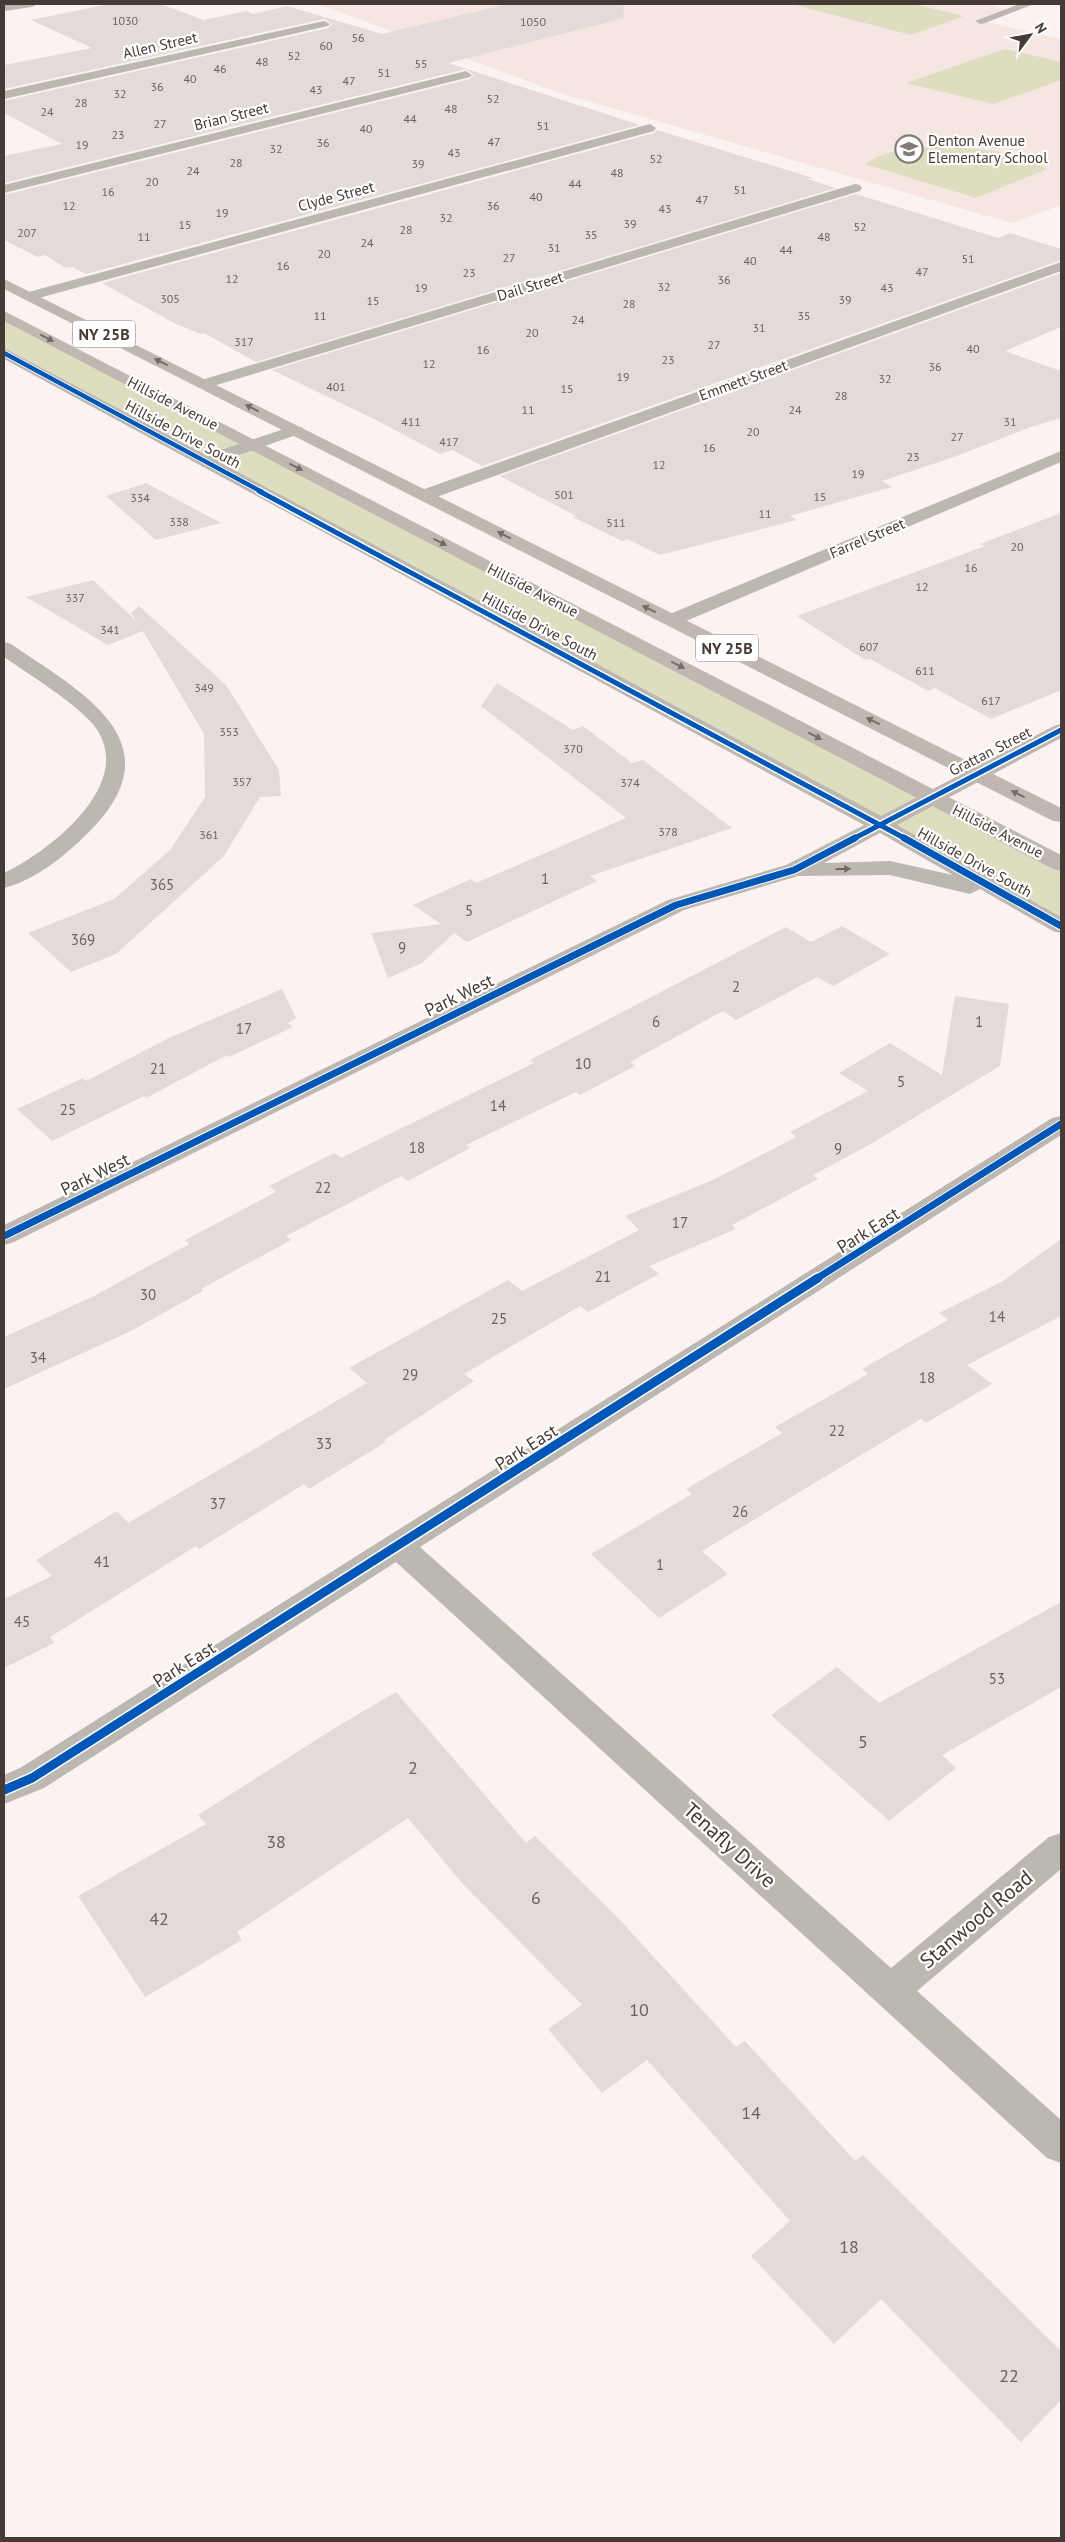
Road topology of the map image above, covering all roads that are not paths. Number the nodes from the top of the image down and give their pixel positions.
1 (32, 4) edge
2 (1029, 4) edge
3 (4, 8) edge
4 (981, 21) dead end
5 (324, 24) dead end
6 (466, 75) dead end
7 (4, 95) edge
8 (650, 128) dead end
9 (855, 188) dead end
10 (4, 189) edge
11 (1061, 266) edge
12 (4, 283) edge
13 (30, 296) junction
14 (4, 315) edge
15 (4, 353) edge
16 (204, 384) junction
17 (296, 430) junction
18 (253, 444) junction
19 (1061, 456) edge
20 (204, 461) junction
21 (425, 495) junction
22 (672, 620) junction
23 (4, 648) edge
24 (1061, 730) edge
25 (976, 773) junction
26 (932, 797) junction
27 (1061, 816) edge
28 (881, 825) junction
29 (1061, 864) edge
30 (794, 870) junction
31 (4, 881) edge
32 (1039, 914) junction
33 (1061, 926) edge
34 (1061, 930) edge
35 (1061, 1124) edge
36 (4, 1236) edge
37 (399, 1546) junction
38 (4, 1790) edge
39 (1061, 1848) edge
40 (890, 1990) junction
41 (1061, 2145) edge

1 - 3 street
2 - 4 street
5 - 7 street, Allen Street
6 - 10 street, Brian Street
8 - 13 street, Clyde Street
9 - 16 street, Dail Street
11 - 21 street, Emmett Street
12 - 13 main road, Hillside Avenue / NY 25B
16 -> 13 main road, Hillside Avenue / NY 25B
14 -> 18 main road, Hillside Avenue / NY 25B
15 - 20 street, Hillside Drive South
17 -> 16 main road, Hillside Avenue / NY 25B
17 - 18 street
17 - 21 main road, Hillside Avenue / NY 25B
18 - 20 street
18 -> 26 main road, Hillside Avenue / NY 25B
19 - 22 street, Farrel Street
20 - 28 street, Hillside Drive South
22 -> 21 main road, Hillside Avenue / NY 25B
25 -> 22 main road, Hillside Avenue / NY 25B
23 - 31 street
24 - 25 street, Grattan Street
25 - 26 street, Grattan Street
27 -> 25 main road, Hillside Avenue / NY 25B
26 - 28 street, Park West
26 - 29 main road, Hillside Avenue / NY 25B
28 - 30 street, Park West
28 - 32 street, Hillside Drive South
30 -> 32 street
30 - 36 street, Park West
32 - 33 street, Hillside Drive South
32 - 34 street
35 - 37 street, Park East
37 - 38 street, Park East
37 - 40 street, Tenafly Drive
39 - 40 street, Stanwood Road
40 - 41 street, Tenafly Drive

